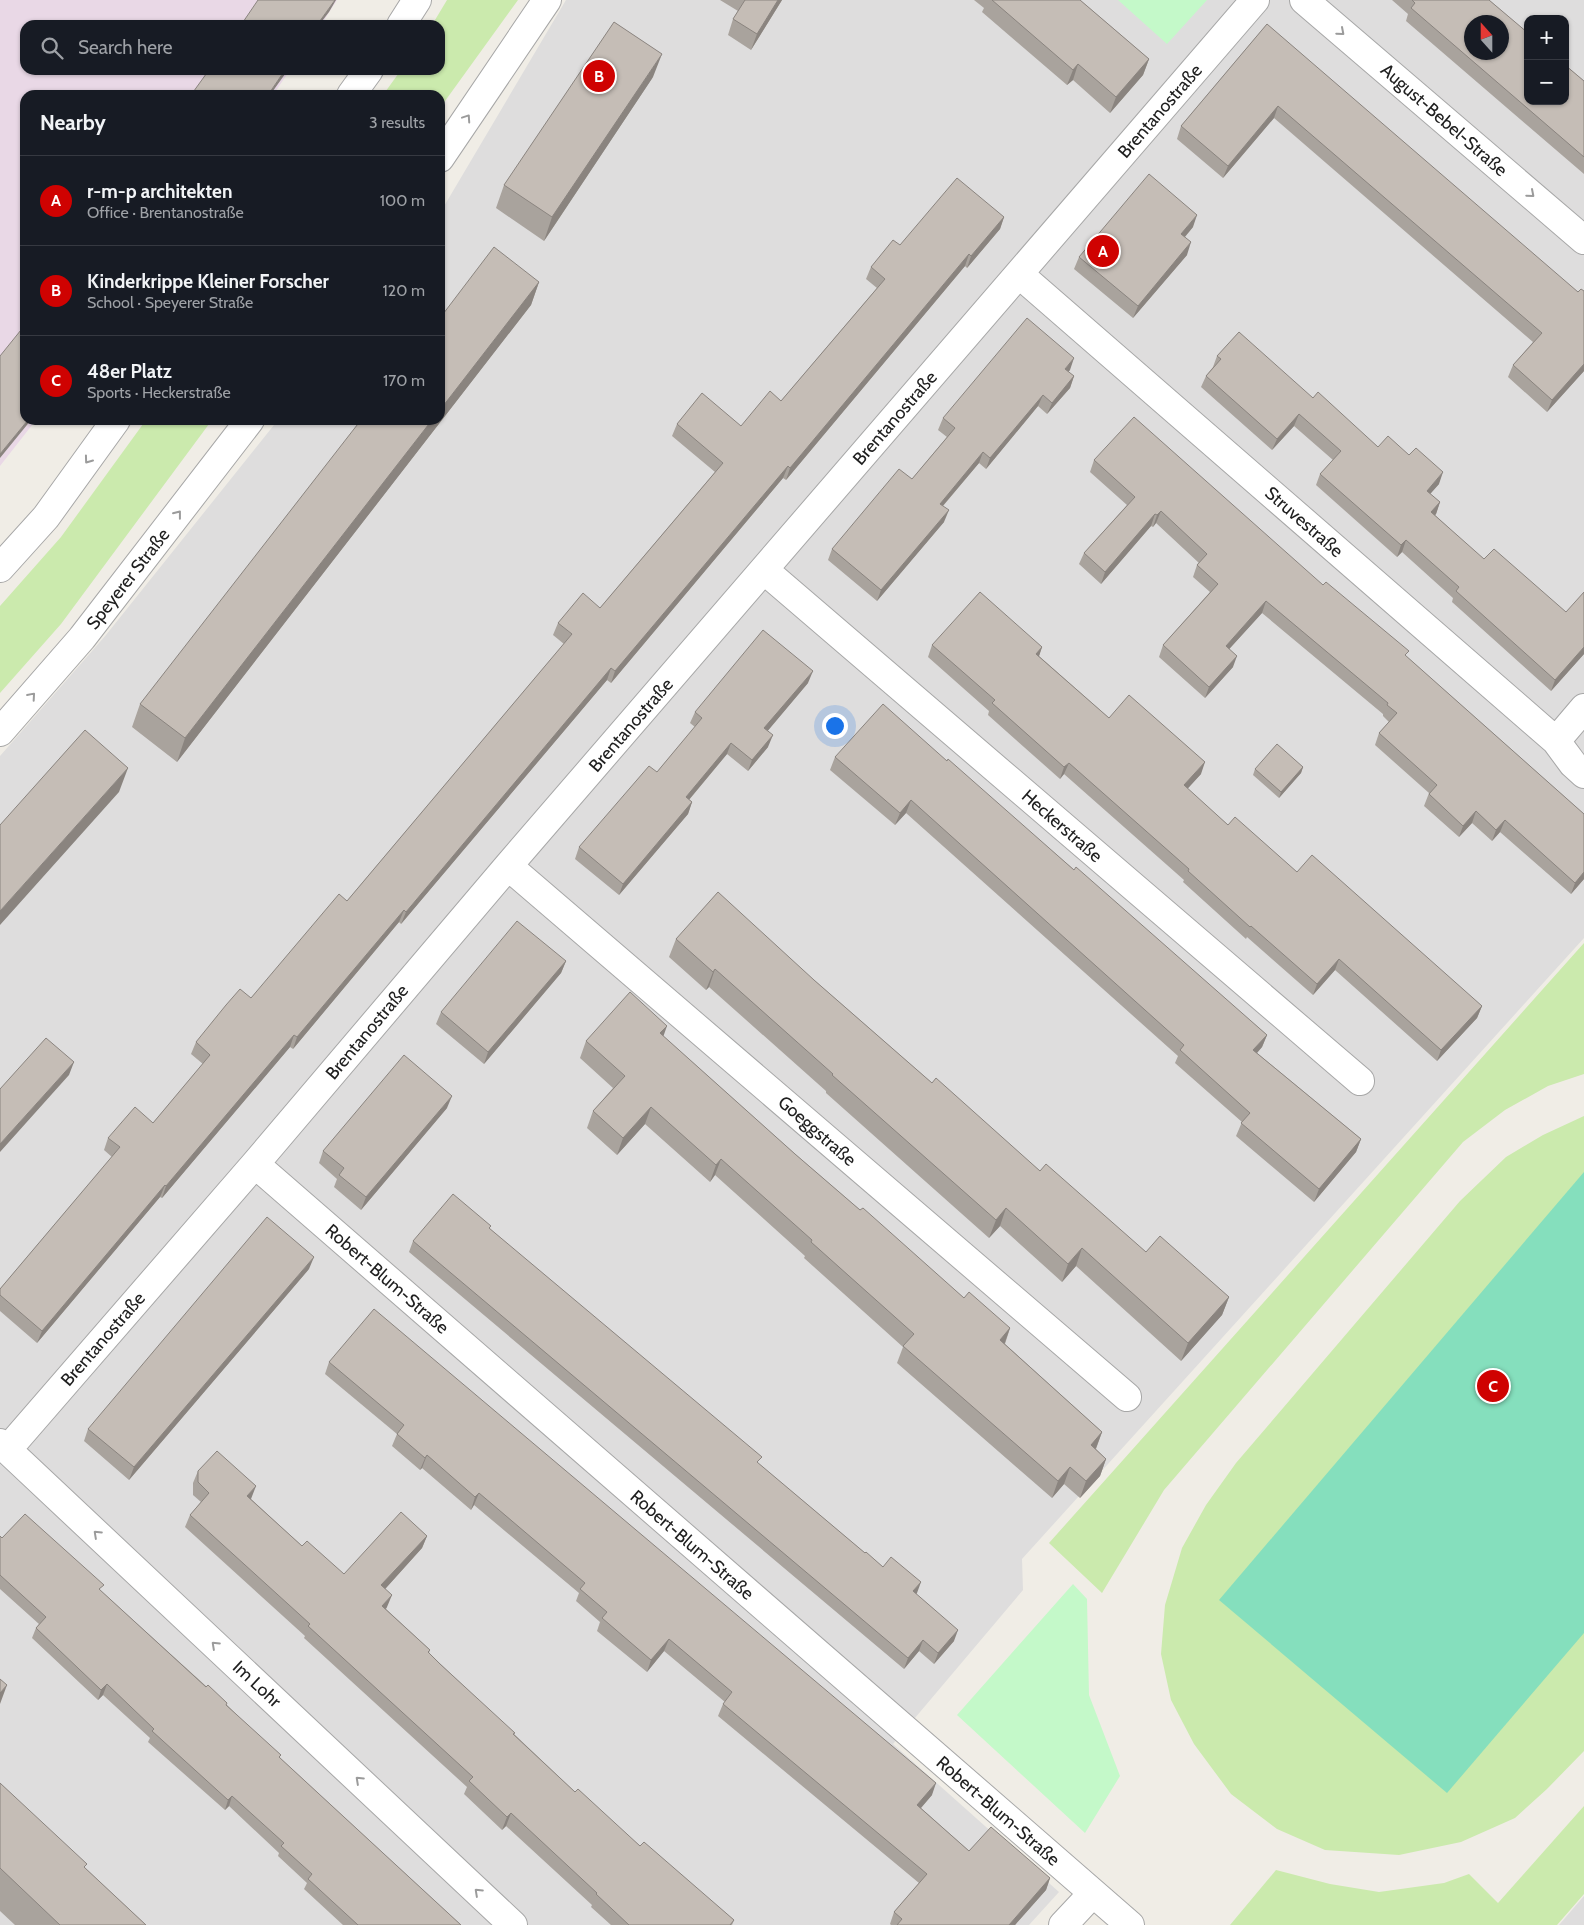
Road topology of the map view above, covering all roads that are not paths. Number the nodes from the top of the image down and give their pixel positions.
1 (417, 0) edge
2 (546, 0) edge
3 (1255, 0) edge
4 (1304, 0) edge
5 (404, 20) edge
6 (365, 75) edge
7 (355, 90) edge
8 (445, 151) edge
9 (1584, 240) edge
10 (1019, 274) junction
11 (112, 425) edge
12 (246, 425) edge
13 (0, 568) edge
14 (764, 570) junction
15 (1584, 708) edge
16 (0, 732) edge
17 (1556, 741) junction
18 (1584, 774) edge
19 (508, 866) junction
20 (1360, 1081) dead end
21 (255, 1164) junction
22 (1127, 1397) dead end
23 (3, 1446) edge
24 (1093, 1893) junction
25 (514, 1925) edge
26 (1063, 1925) edge
27 (1130, 1925) edge

1 - 5 street
8 -> 2 street
3 - 10 street, Brentanostraße
4 -> 9 street, August-Bebel-Straße
6 - 7 street
10 - 14 street, Brentanostraße
10 - 17 street, Struvestraße
11 -> 13 street
16 -> 12 street, Speyerer Straße
14 - 19 street, Brentanostraße
14 - 20 street, Heckerstraße
15 - 17 street
17 - 18 street, Struvestraße
19 - 21 street, Brentanostraße
19 - 22 street, Goeggstraße
21 - 23 street, Brentanostraße
21 - 24 street, Robert-Blum-Straße
25 -> 23 street, Im Lohr
24 - 26 street
24 - 27 street, Robert-Blum-Straße

